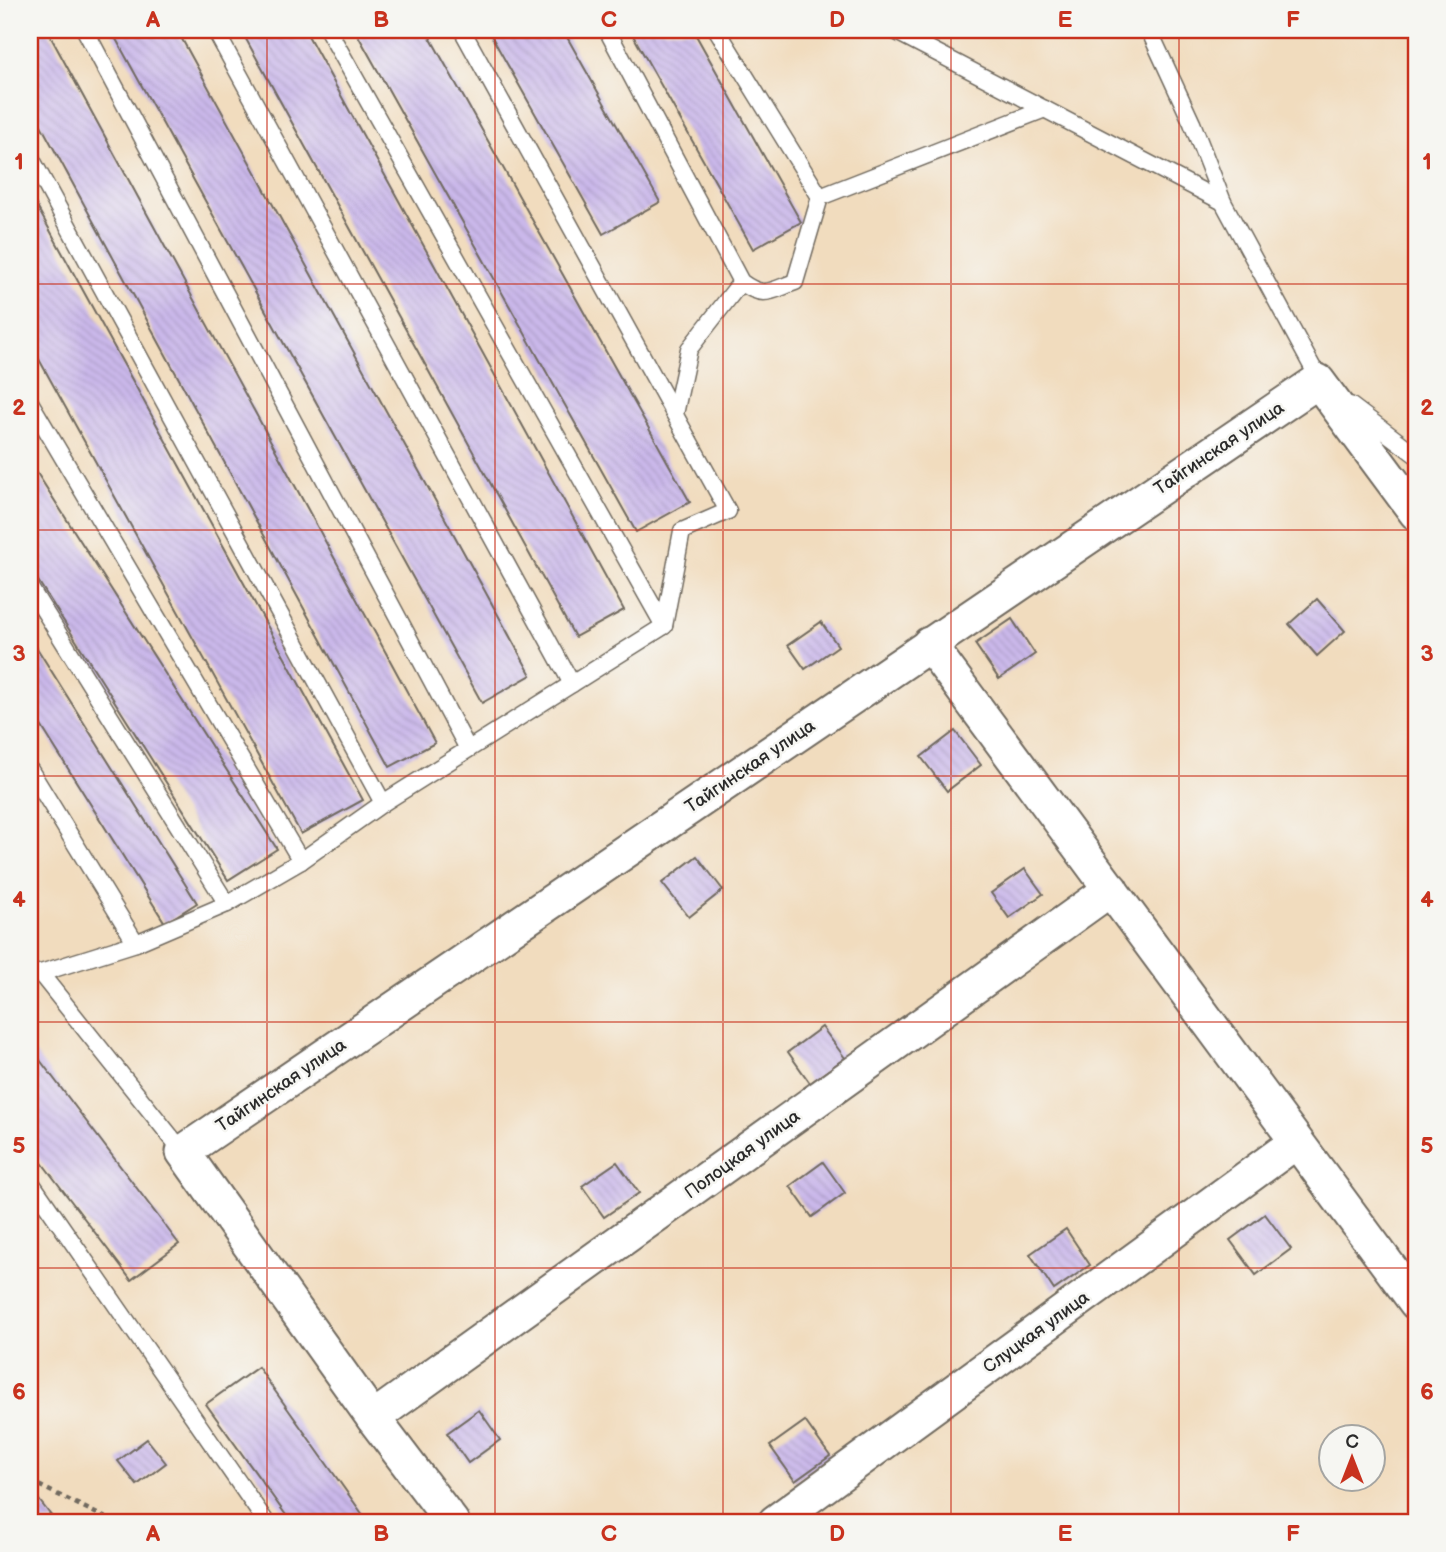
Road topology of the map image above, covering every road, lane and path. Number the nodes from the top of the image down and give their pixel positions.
1 (85, 30) edge
2 (215, 30) edge
3 (328, 30) edge
4 (462, 30) edge
5 (607, 30) edge
6 (717, 30) edge
7 (893, 30) edge
8 (1149, 30) edge
9 (1045, 109) junction
10 (30, 156) edge
11 (820, 197) junction
12 (1223, 202) junction
13 (741, 282) junction
14 (1318, 382) junction
15 (30, 402) edge
16 (675, 414) junction
17 (1416, 455) edge
18 (1416, 513) edge
19 (30, 588) edge
20 (664, 626) junction
21 (929, 644) junction
22 (572, 684) junction
23 (468, 749) junction
24 (30, 770) edge
25 (383, 803) junction
26 (300, 861) junction
27 (1111, 889) junction
28 (227, 904) junction
29 (136, 943) junction
30 (35, 975) edge
31 (1296, 1142) junction
32 (183, 1152) junction
33 (30, 1181) edge
34 (1416, 1303) edge
35 (373, 1418) junction
36 (30, 1481) edge
37 (114, 1522) edge
38 (266, 1522) edge
39 (452, 1522) edge
40 (775, 1522) edge

1 - 23 lane
2 - 22 lane
3 - 20 lane
4 - 16 lane
5 - 13 lane
6 - 11 lane
7 - 9 lane
8 - 12 lane
9 - 11 lane
9 - 12 lane
10 - 25 lane
11 - 13 lane
12 - 14 lane
13 - 16 lane
14 - 17 lane
14 - 18 street
14 - 21 street, Тайгинская улица
15 - 26 lane
16 - 20 lane
19 - 28 lane
20 - 22 lane
21 - 27 street
21 - 32 street, Тайгинская улица
22 - 23 lane
23 - 25 lane
24 - 29 lane
25 - 26 lane
26 - 28 lane
27 - 31 street
27 - 35 street, Полоцкая улица
28 - 29 lane
29 - 30 lane
30 - 32 lane
31 - 34 street
31 - 40 street, Слуцкая улица
32 - 35 street
33 - 38 lane
35 - 39 street
36 - 37 path

